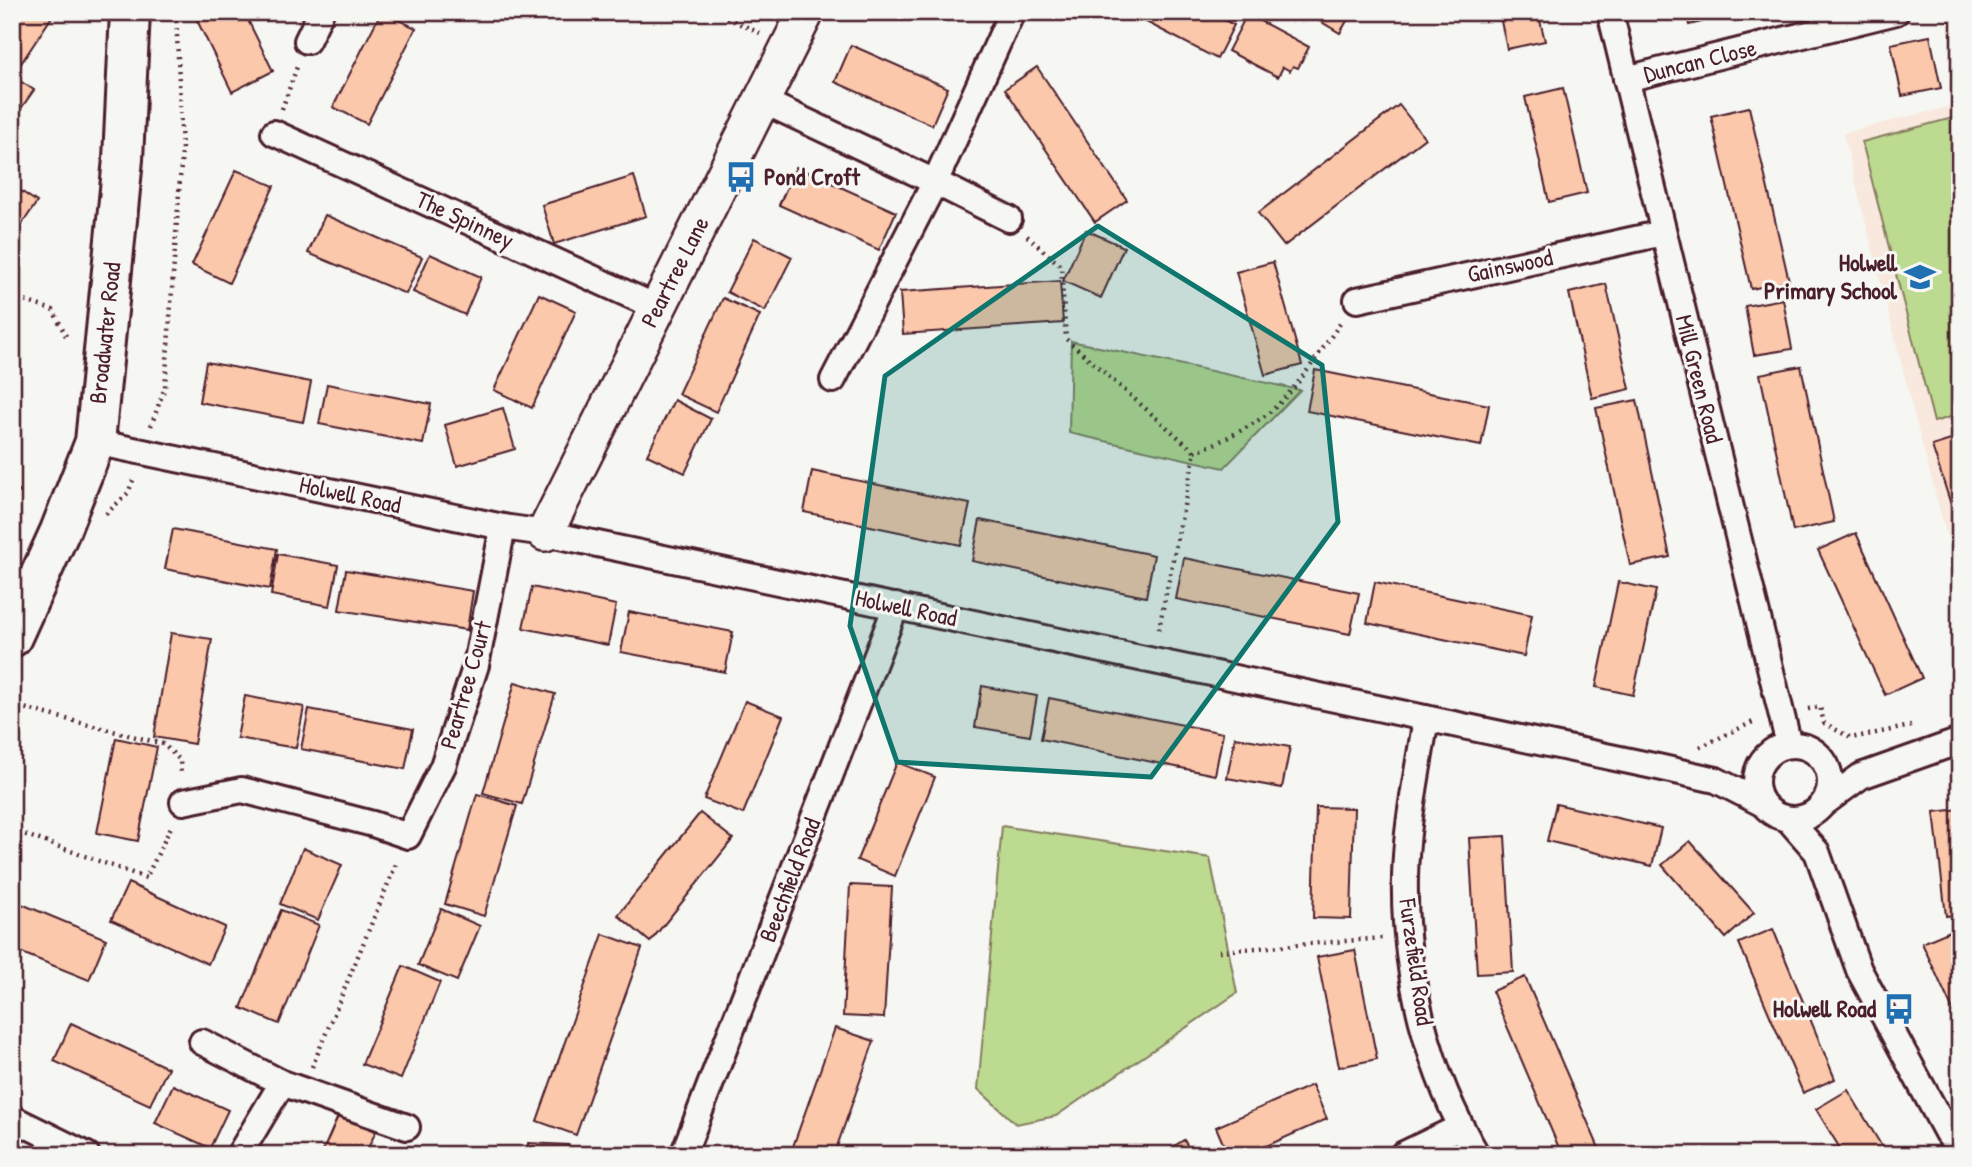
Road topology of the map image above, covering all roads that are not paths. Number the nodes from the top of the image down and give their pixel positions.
1 (130, 12) edge
2 (321, 12) edge
3 (806, 12) edge
4 (1012, 12) edge
5 (1610, 12) edge
6 (1896, 12) edge
7 (307, 41) road end
8 (1626, 79) junction
9 (763, 101) junction
10 (274, 132) road end
11 (935, 182) junction
12 (1009, 219) road end
13 (1663, 233) junction
14 (1357, 300) road end
15 (656, 307) junction
16 (834, 380) dead end
17 (95, 442) junction
18 (503, 527) junction
19 (545, 533) junction
20 (896, 606) junction
21 (12, 637) edge
22 (1426, 718) junction
23 (1960, 741) edge
24 (1789, 745) junction
25 (1765, 757) junction
26 (1716, 780) junction
27 (183, 802) road end
28 (1761, 803) junction
29 (1822, 806) junction
30 (1787, 819) junction
31 (1817, 852) junction
32 (202, 1042) dead end
33 (282, 1083) junction
34 (12, 1118) edge
35 (407, 1127) dead end
36 (1460, 1127) junction
37 (1960, 1149) edge
38 (87, 1155) edge
39 (239, 1155) edge
40 (683, 1155) edge
41 (1402, 1155) edge
42 (1477, 1155) edge

1 - 17 main road, Broadwater Road
2 - 7 street
3 - 9 street, Peartree Lane
4 - 11 street
5 - 8 street, Mill Green Road
6 - 8 street, Duncan Close
8 - 13 street, Mill Green Road
9 - 11 street
9 - 15 street, Peartree Lane
10 - 15 street, The Spinney
11 - 12 street
11 - 16 street
13 - 14 street, Gainswood
13 - 24 street, Mill Green Road
15 - 19 street, Peartree Lane
17 - 18 street, Holwell Road
17 - 21 main road, Broadwater Road
18 - 19 street, Holwell Road
18 - 27 street, Peartree Court
19 - 20 street, Holwell Road
20 - 22 street, Holwell Road
20 - 40 street, Beechfield Road
22 - 26 street, Holwell Road
22 - 36 street, Furzefield Road
23 - 29 street
24 - 25 street
24 - 29 street
25 - 26 street
25 - 28 street
26 - 28 street, Holwell Road
28 - 30 street
29 - 30 street
29 - 31 street
30 - 31 street
31 - 37 street
32 - 33 street
33 - 35 street
33 - 39 street
34 - 38 street
36 - 41 street
36 - 42 street, Furzefield Road

